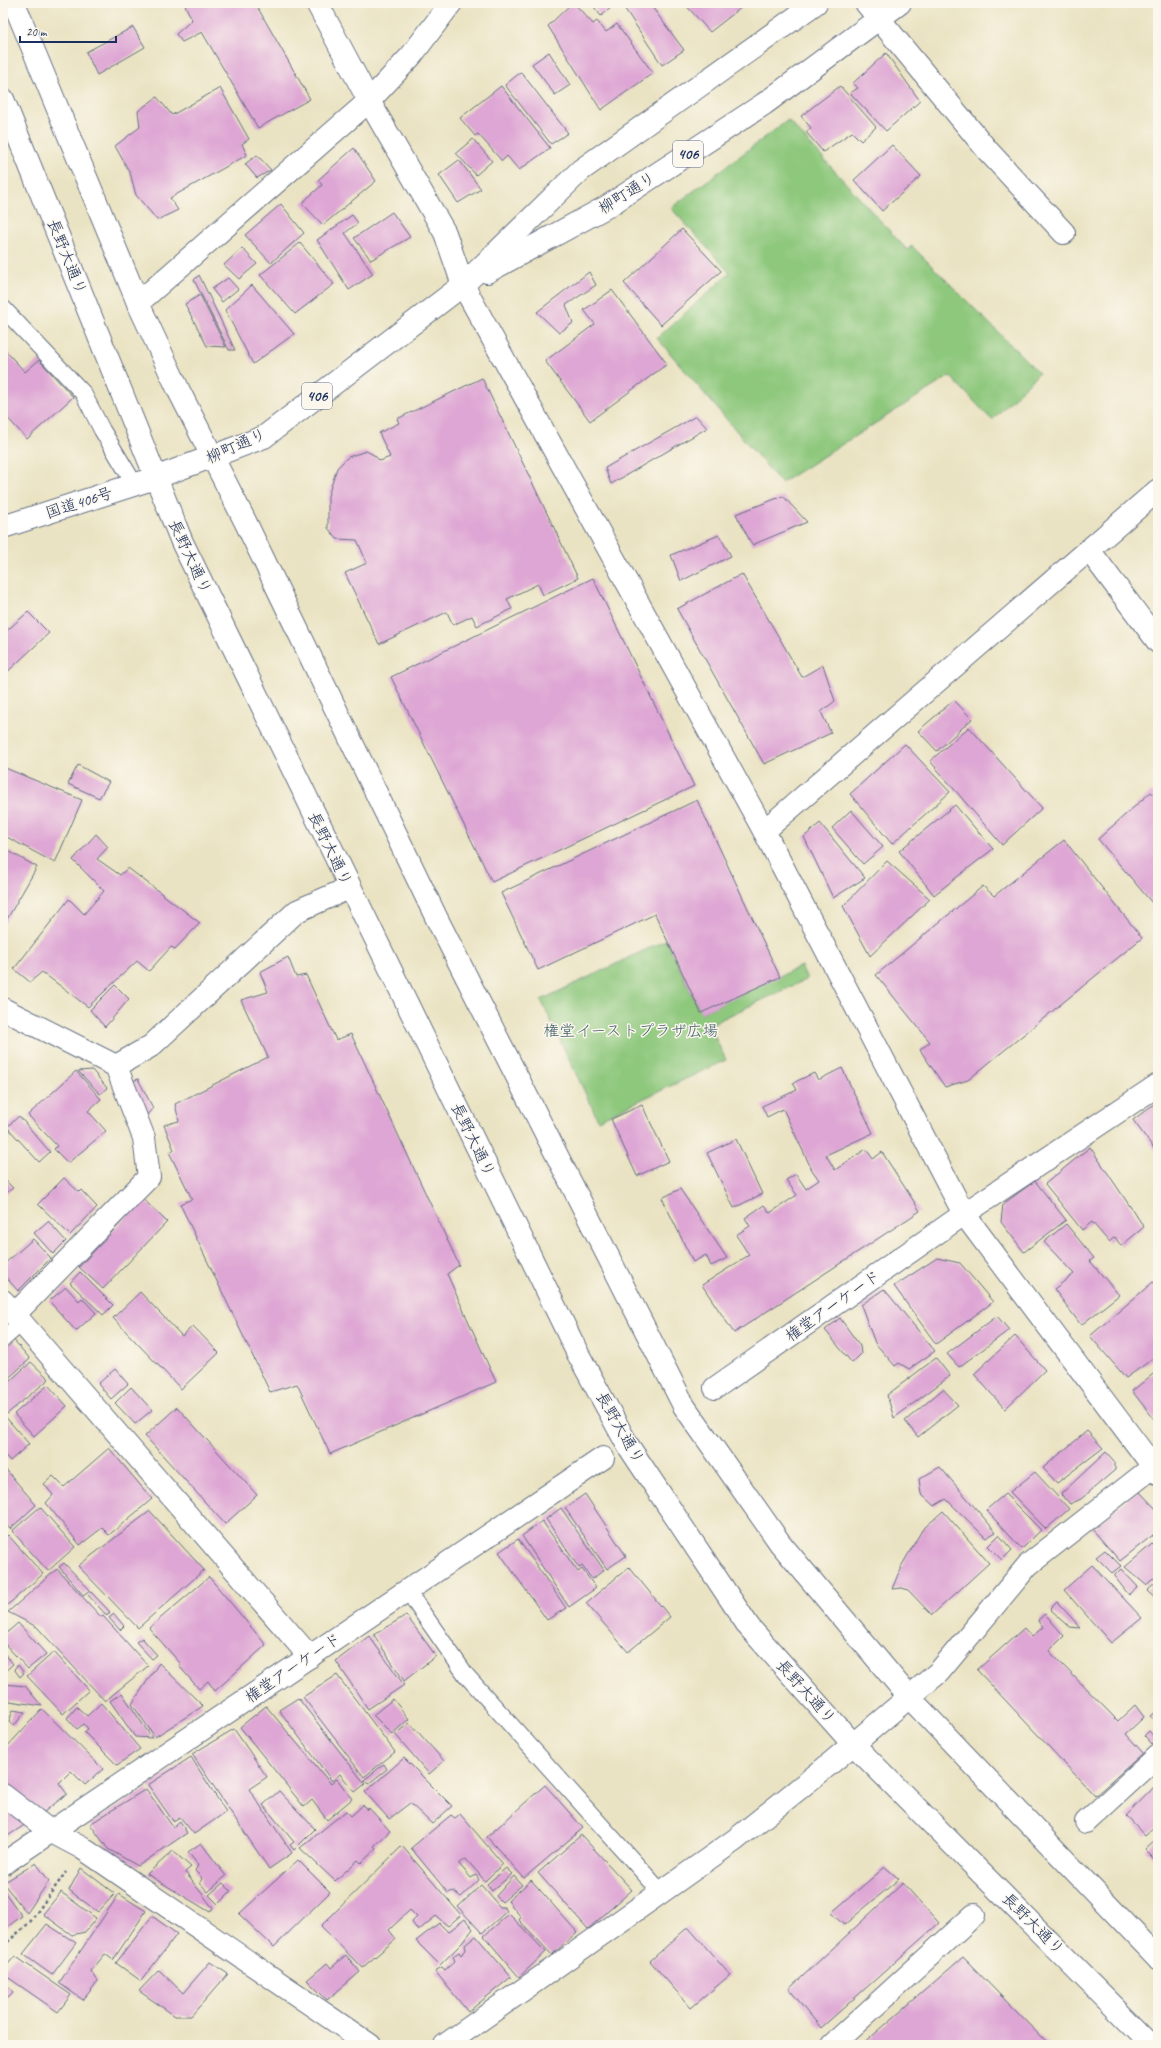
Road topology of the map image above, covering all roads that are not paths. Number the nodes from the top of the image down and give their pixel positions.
1 (14, 3) edge
2 (317, 3) edge
3 (450, 3) edge
4 (816, 3) edge
5 (900, 3) edge
6 (872, 11) edge
7 (3, 99) edge
8 (369, 101) junction
9 (1064, 233) dead end
10 (463, 284) junction
11 (138, 303) junction
12 (3, 308) edge
13 (213, 457) junction
14 (145, 482) junction
15 (1158, 490) edge
16 (3, 527) edge
17 (1089, 550) junction
18 (1158, 642) edge
19 (764, 831) junction
20 (349, 888) junction
21 (3, 1009) edge
22 (116, 1066) junction
23 (1158, 1085) edge
24 (964, 1214) junction
25 (13, 1313) edge
26 (3, 1339) edge
27 (722, 1382) dead end
28 (603, 1458) dead end
29 (1156, 1470) edge
30 (411, 1597) junction
31 (310, 1657) junction
32 (909, 1697) junction
33 (853, 1744) junction
34 (1158, 1756) edge
35 (3, 1795) edge
36 (1086, 1822) dead end
37 (50, 1831) junction
38 (3, 1864) edge
39 (661, 1892) junction
40 (974, 1915) dead end
41 (1158, 1958) edge
42 (370, 2045) edge
43 (445, 2045) edge
44 (832, 2045) edge
45 (1152, 2045) edge

1 - 11 main road
2 - 8 main road
3 - 8 main road
4 - 10 main road, 柳町通り / 406
5 - 6 main road, 柳町通り / 406
6 - 9 main road
6 - 10 main road, 柳町通り / 406
7 - 14 main road, 長野大通り
8 - 10 main road
8 - 11 main road
10 - 13 main road, 柳町通り / 406
10 - 19 main road
11 - 13 main road
12 - 14 lane
13 - 14 main road, 柳町通り / 406
13 - 32 main road
14 - 16 main road, 国道406号 / 406
14 - 20 main road, 長野大通り
15 - 17 main road
17 - 18 main road
17 - 19 main road
19 - 24 main road
20 - 22 main road
20 - 33 main road, 長野大通り
21 - 22 main road
22 - 25 main road
23 - 24 main road, 権堂アーケード
24 - 27 main road, 権堂アーケード
24 - 29 main road
25 - 26 lane
25 - 31 main road
28 - 30 main road, 権堂アーケード
29 - 32 main road
30 - 31 main road, 権堂アーケード
30 - 39 lane
31 - 37 main road, 権堂アーケード
32 - 33 main road
32 - 41 main road
33 - 39 main road
33 - 45 main road, 長野大通り
34 - 36 main road
35 - 37 main road
37 - 38 main road, 権堂アーケード
37 - 42 main road
39 - 43 main road
40 - 44 main road

